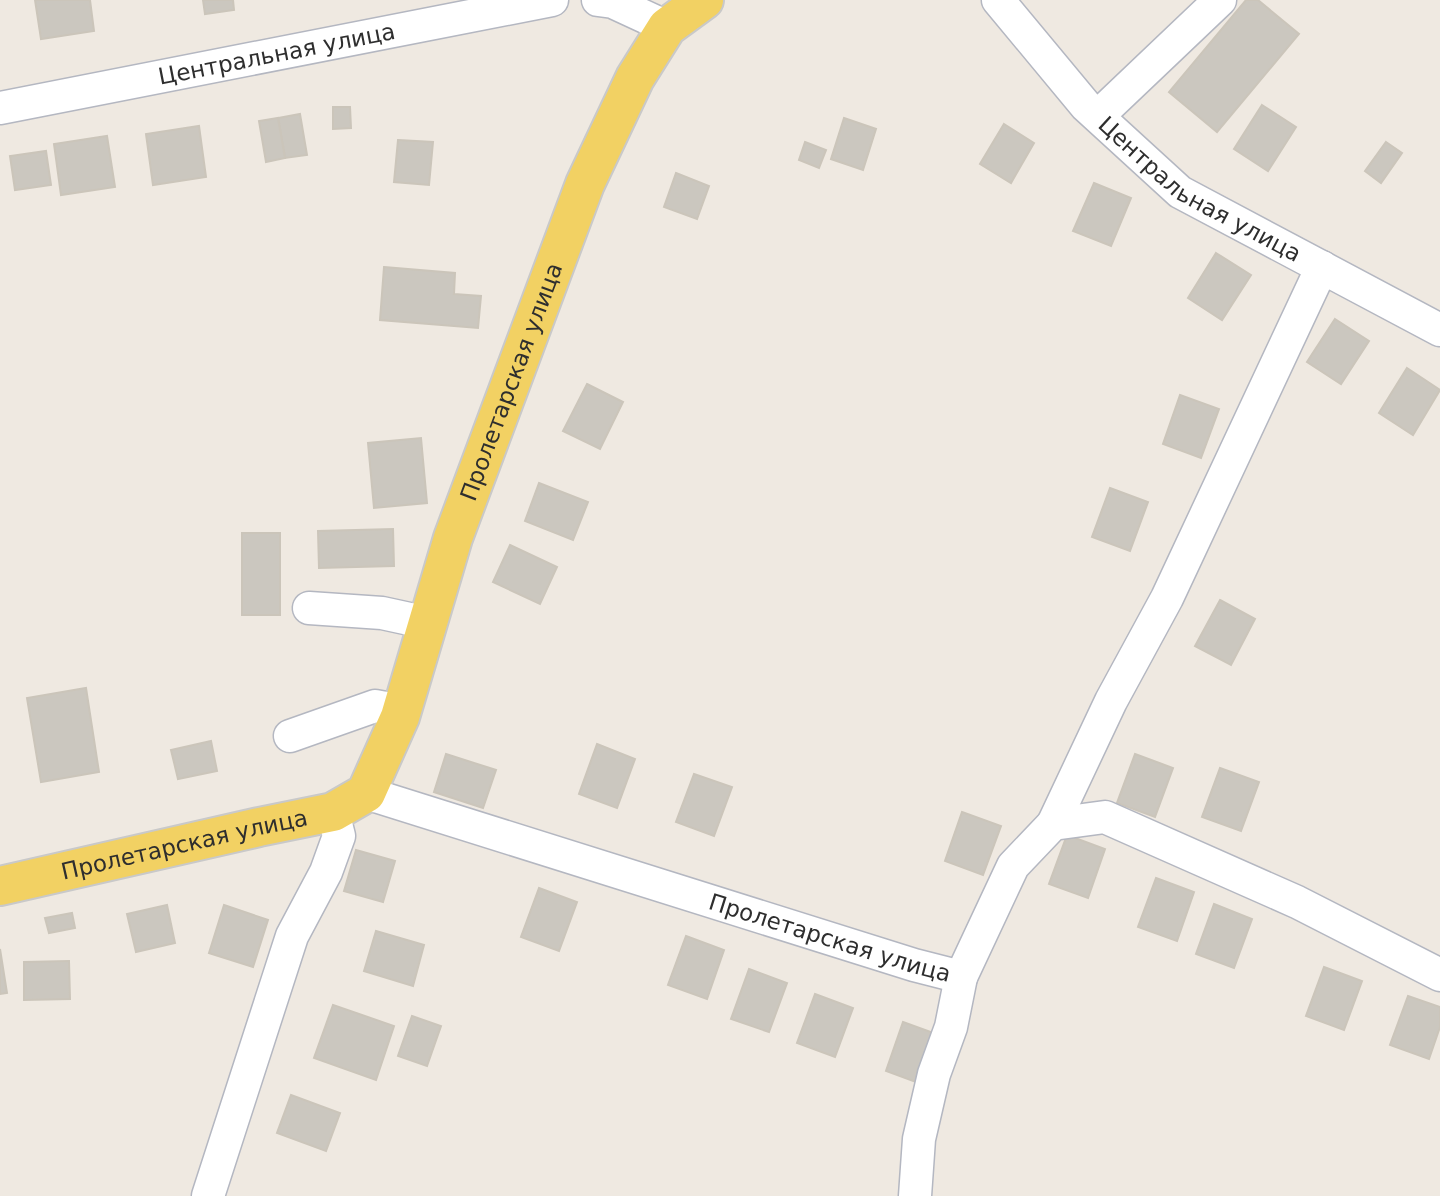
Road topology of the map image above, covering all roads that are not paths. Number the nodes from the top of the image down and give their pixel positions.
1 (552, 0) edge
2 (704, 0) edge
3 (998, 0) edge
4 (1220, 0) edge
5 (607, 1) edge
6 (667, 27) junction
7 (0, 108) edge
8 (1098, 116) junction
9 (1322, 267) junction
10 (1440, 330) edge
11 (309, 608) dead end
12 (428, 623) junction
13 (402, 711) junction
14 (290, 736) dead end
15 (366, 793) junction
16 (333, 812) junction
17 (1052, 824) junction
18 (0, 886) edge
19 (1440, 975) edge
20 (961, 977) junction
21 (208, 1196) edge
22 (915, 1196) edge

1 - 7 street, Центральная улица
2 - 6 main road, Пролетарская улица
3 - 8 street, Центральная улица
4 - 8 street
5 - 6 street
6 - 12 main road, Пролетарская улица
8 - 9 street, Центральная улица
9 - 10 street, Центральная улица
9 - 17 street, Пролетарская улица
11 - 12 street
12 - 13 main road, Пролетарская улица
13 - 14 street
13 - 15 main road, Пролетарская улица
15 - 16 main road, Пролетарская улица
15 - 20 street, Пролетарская улица
16 - 18 main road, Пролетарская улица
16 - 21 street
17 - 19 street
17 - 20 street, Пролетарская улица
20 - 22 street

